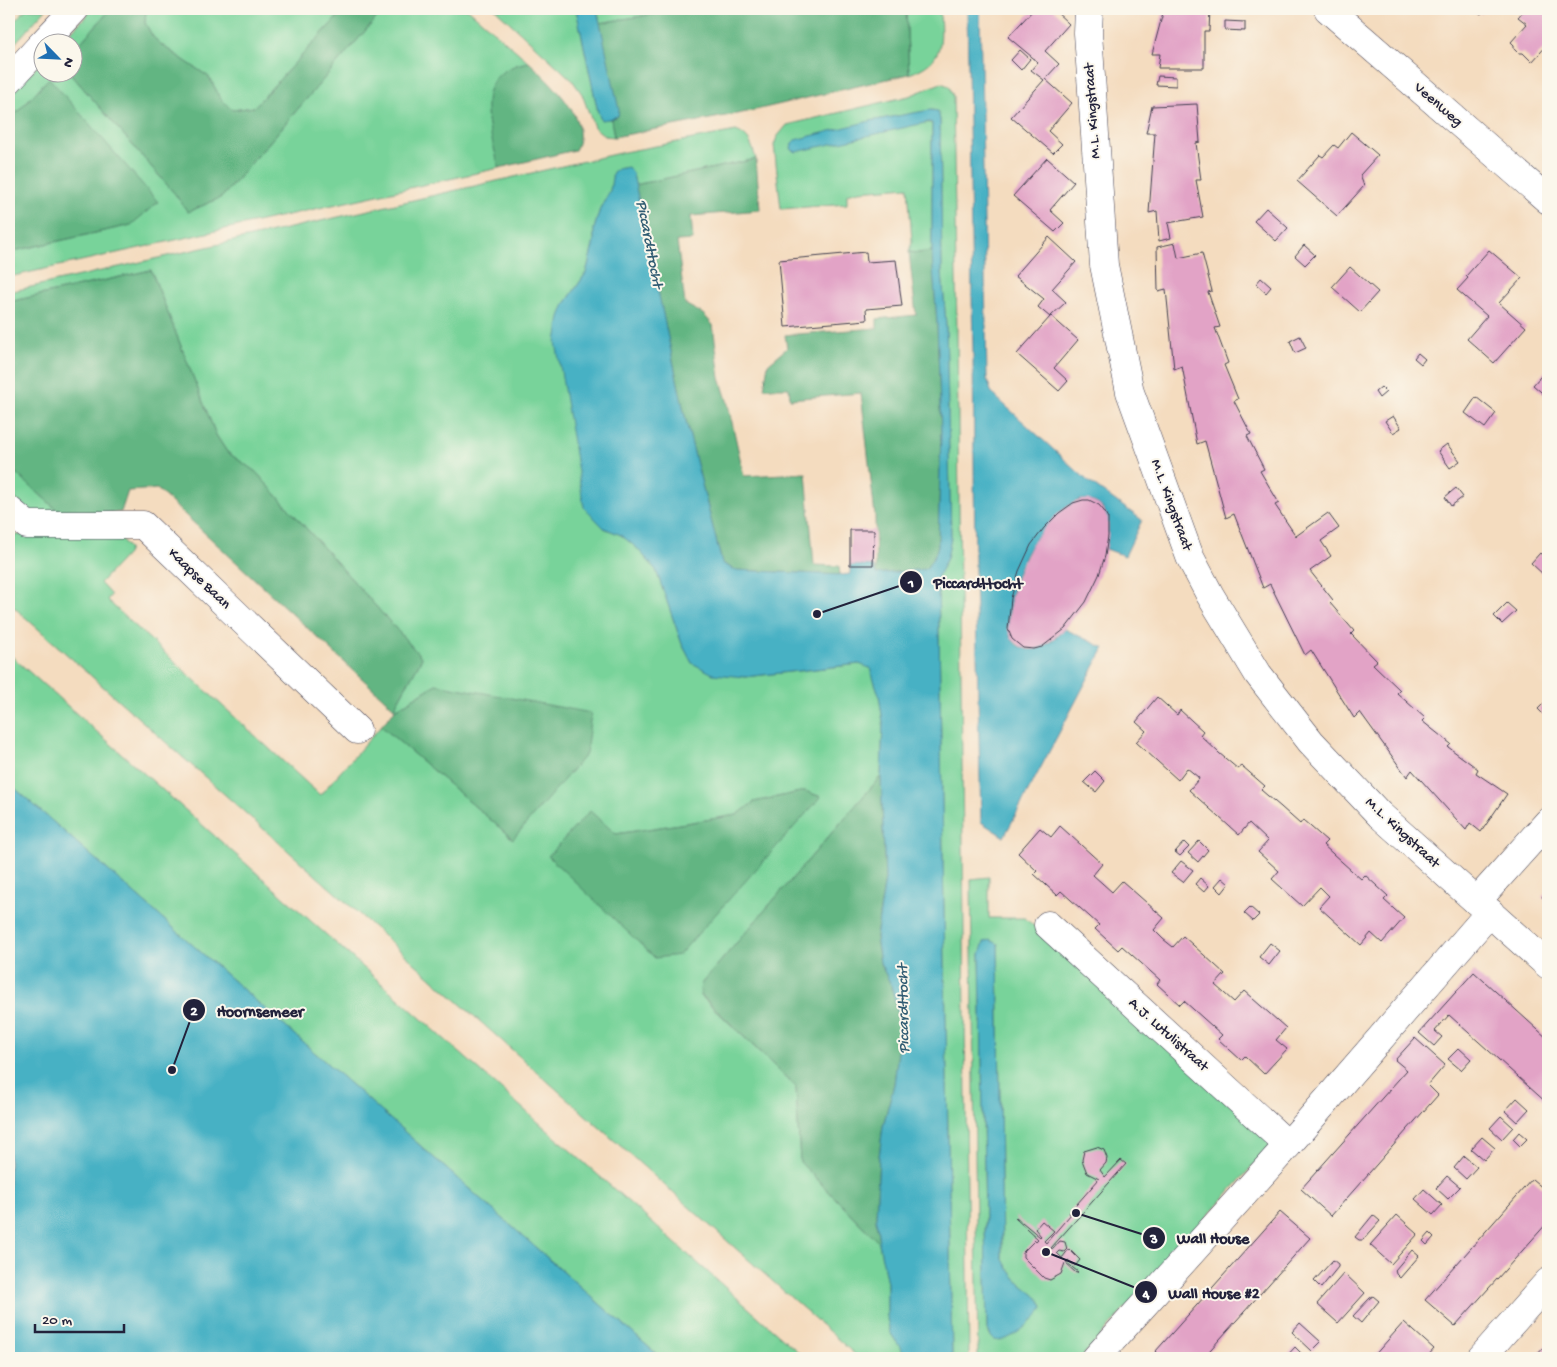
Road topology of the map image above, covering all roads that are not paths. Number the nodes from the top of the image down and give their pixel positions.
1 (76, 9) edge
2 (1088, 9) edge
3 (1328, 9) edge
4 (54, 32) edge
5 (32, 55) edge
6 (9, 80) edge
7 (1548, 200) edge
8 (9, 510) edge
9 (357, 730) dead end
10 (1548, 822) edge
11 (1483, 907) junction
12 (1048, 925) dead end
13 (1548, 965) edge
14 (1288, 1145) junction
15 (1548, 1282) edge
16 (1096, 1358) edge
17 (1481, 1358) edge

1 - 4 street
2 - 11 street, M.L. Kingstraat
3 - 7 street, Veenweg
5 - 6 street
8 - 9 street, Kaapse Baan
10 - 11 street
11 - 13 street, M.L. Kingstraat
11 - 14 street
12 - 14 street, A.J. Lutulistraat
14 - 16 street
15 - 17 street

